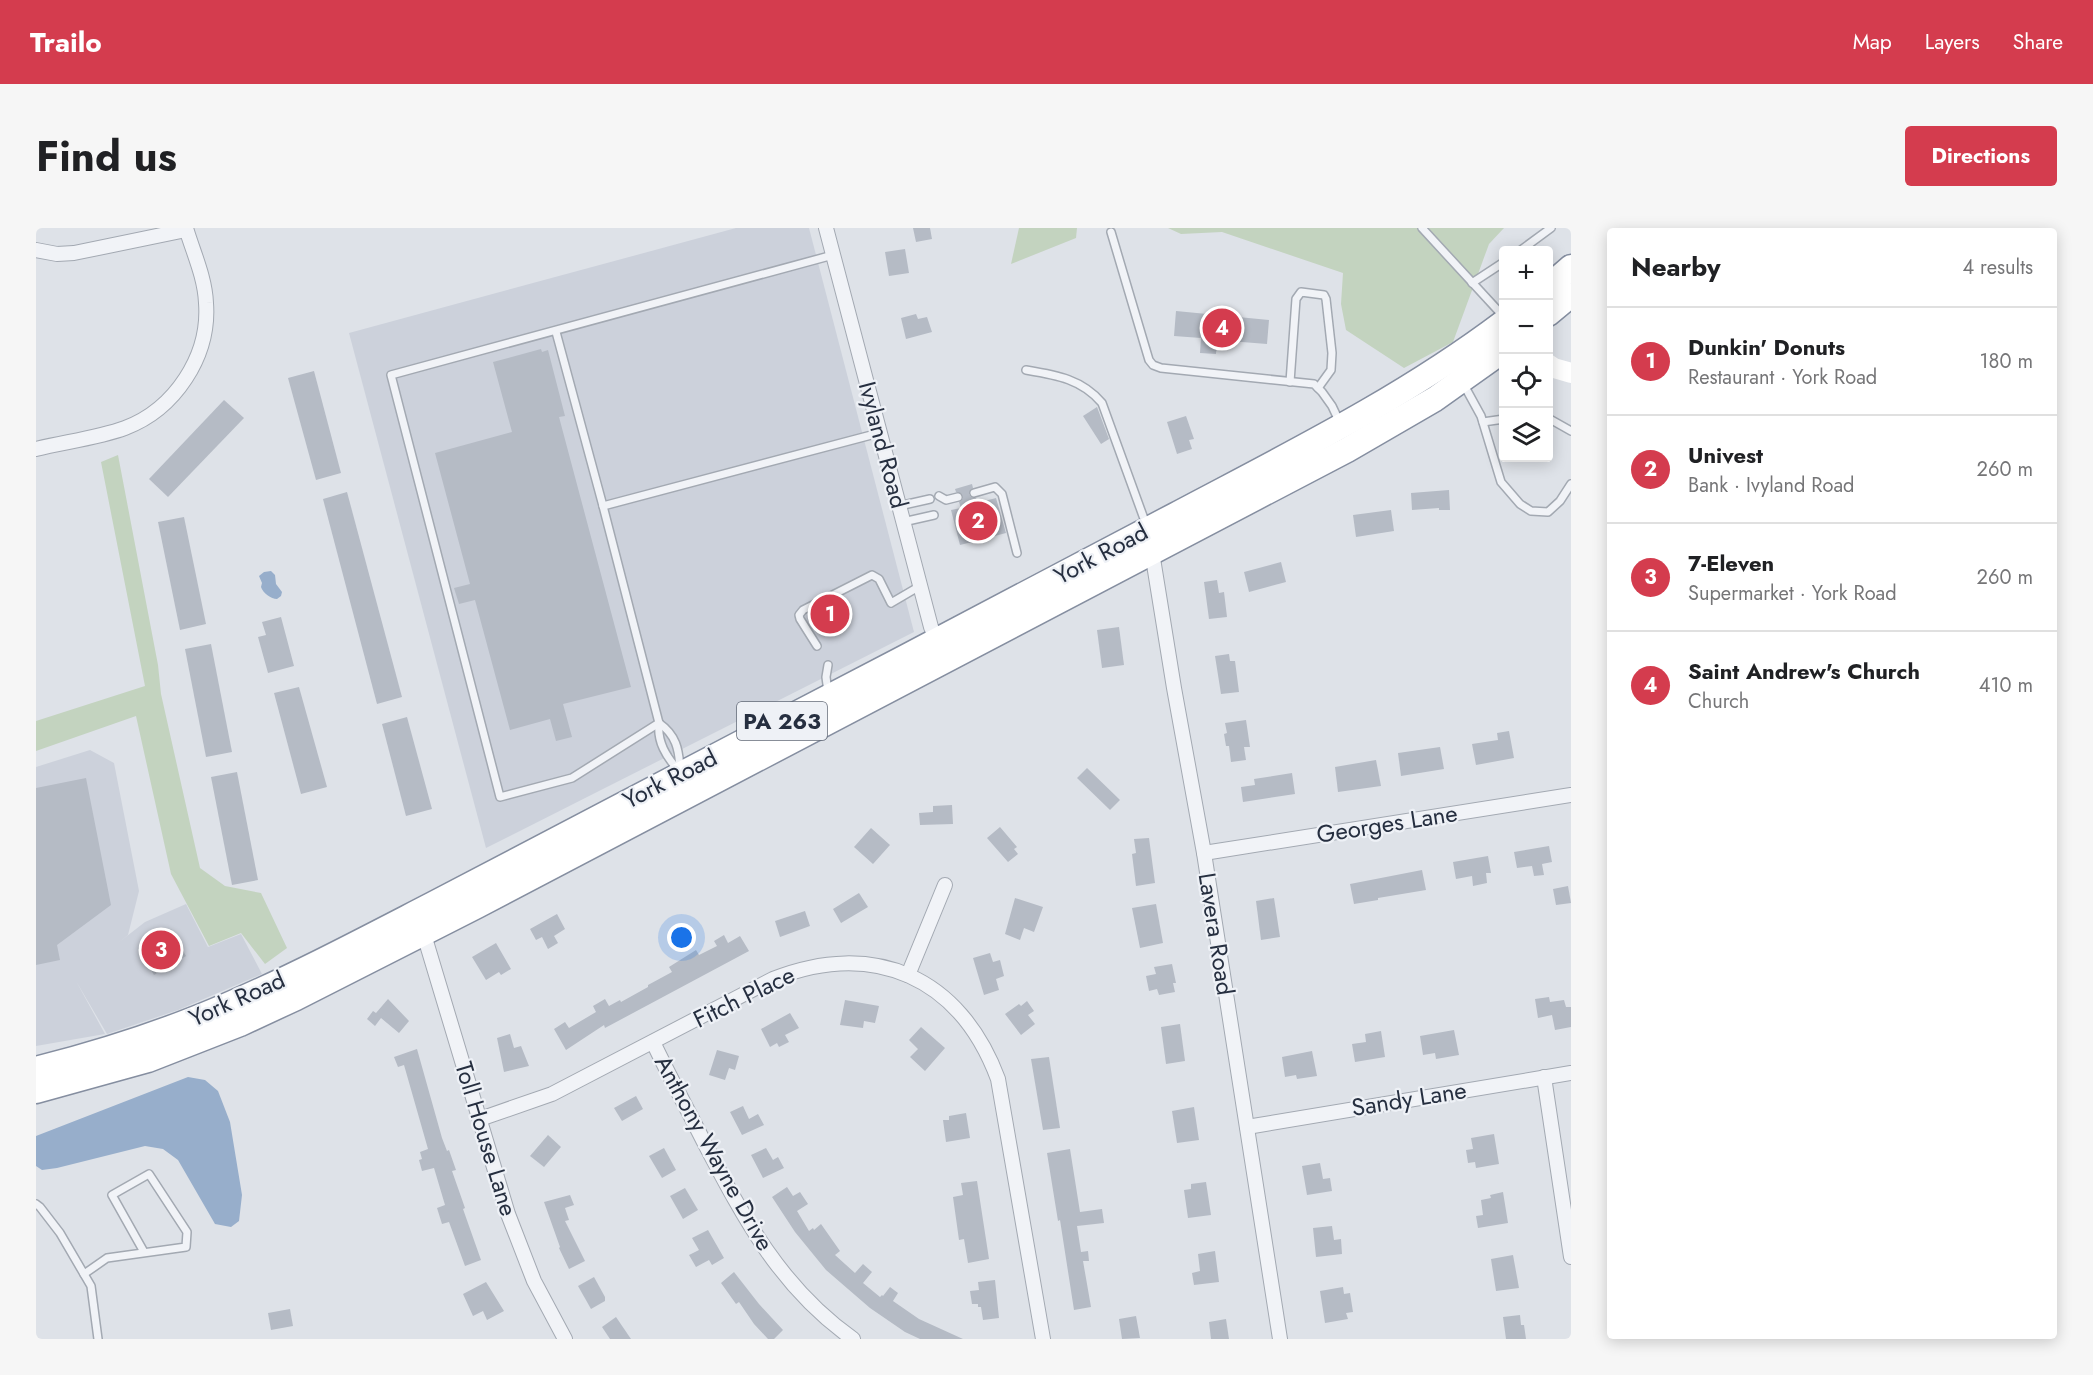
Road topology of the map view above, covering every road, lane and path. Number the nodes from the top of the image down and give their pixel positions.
1 (826, 228) edge
2 (1422, 228) edge
3 (1551, 228) edge
4 (186, 229) edge
5 (1111, 232) dead end
6 (1526, 246) edge
7 (36, 250) edge
8 (833, 255) junction
9 (1499, 265) edge
10 (1571, 267) edge
11 (1472, 283) junction
12 (1553, 283) edge
13 (1571, 295) edge
14 (1553, 310) edge
15 (1499, 313) edge
16 (1499, 325) edge
17 (556, 332) junction
18 (1499, 353) edge
19 (1553, 367) edge
20 (1026, 370) dead end
21 (1571, 373) edge
22 (1461, 380) junction
23 (1290, 382) junction
24 (1318, 388) junction
25 (1499, 420) edge
26 (1553, 420) edge
27 (1483, 422) junction
28 (1571, 430) edge
29 (879, 433) junction
30 (1346, 437) junction
31 (36, 449) edge
32 (1571, 483) edge
33 (974, 493) dead end
34 (939, 496) dead end
35 (958, 497) dead end
36 (930, 499) dead end
37 (603, 506) junction
38 (899, 506) junction
39 (934, 515) dead end
40 (903, 522) junction
41 (1150, 541) junction
42 (1017, 553) dead end
43 (920, 586) junction
44 (817, 646) dead end
45 (941, 651) junction
46 (828, 665) dead end
47 (834, 706) junction
48 (659, 723) junction
49 (686, 783) junction
50 (1571, 795) edge
51 (1204, 853) junction
52 (945, 885) dead end
53 (420, 922) junction
54 (329, 969) junction
55 (908, 975) junction
56 (653, 1042) junction
57 (36, 1069) edge
58 (1571, 1073) edge
59 (1544, 1077) junction
60 (36, 1091) edge
61 (480, 1119) junction
62 (1247, 1126) junction
63 (36, 1204) edge
64 (144, 1252) junction
65 (1571, 1257) edge
66 (84, 1274) junction
67 (98, 1338) edge
68 (89, 1339) edge
69 (565, 1339) edge
70 (854, 1339) edge
71 (1043, 1339) edge
72 (1280, 1339) edge

1 - 8 street, Ivyland Road
2 - 11 lane
3 - 6 lane
4 - 7 street
4 - 31 street
5 - 23 lane
8 - 17 lane
8 - 29 street, Ivyland Road
9 - 11 lane
10 - 12 highway
11 - 15 lane
13 - 14 highway
16 - 30 highway, York Road / PA 263
17 - 37 lane
17 - 48 lane
18 - 22 highway, York Road / PA 263
19 - 21 street
20 - 41 lane
22 - 27 lane
22 - 30 highway, York Road / PA 263
23 - 24 lane
23 - 24 lane
24 - 30 lane
25 - 27 lane
26 - 28 lane
27 - 32 lane
29 - 37 lane
29 - 38 street, Ivyland Road
30 - 41 highway, York Road / PA 263
33 - 42 lane
34 - 35 lane
36 - 38 lane
37 - 48 lane
38 - 40 street, Ivyland Road
39 - 40 lane
40 - 43 street, Ivyland Road
41 - 45 highway, York Road / PA 263
41 - 51 street, Lavera Road
43 - 44 lane
43 - 45 street, Ivyland Road
45 - 47 highway, York Road / PA 263
46 - 47 lane
47 - 49 highway, York Road / PA 263
48 - 49 lane
48 - 49 lane
49 - 53 highway, York Road / PA 263
50 - 51 street, Georges Lane
51 - 62 street, Lavera Road
52 - 55 street
53 - 54 highway, York Road / PA 263
53 - 61 street, Toll House Lane
54 - 57 highway, York Road / PA 263
54 - 60 highway, York Road / PA 263
55 - 56 street, Fitch Place
55 - 71 street, Fitch Place
56 - 61 street, Fitch Place
56 - 70 street, Anthony Wayne Drive
58 - 59 street, Sandy Lane
59 - 62 street, Sandy Lane
59 - 65 street
61 - 69 street, Toll House Lane
62 - 72 street, Lavera Road
63 - 66 lane
64 - 64 lane
64 - 66 lane
66 - 67 lane
67 - 68 lane

